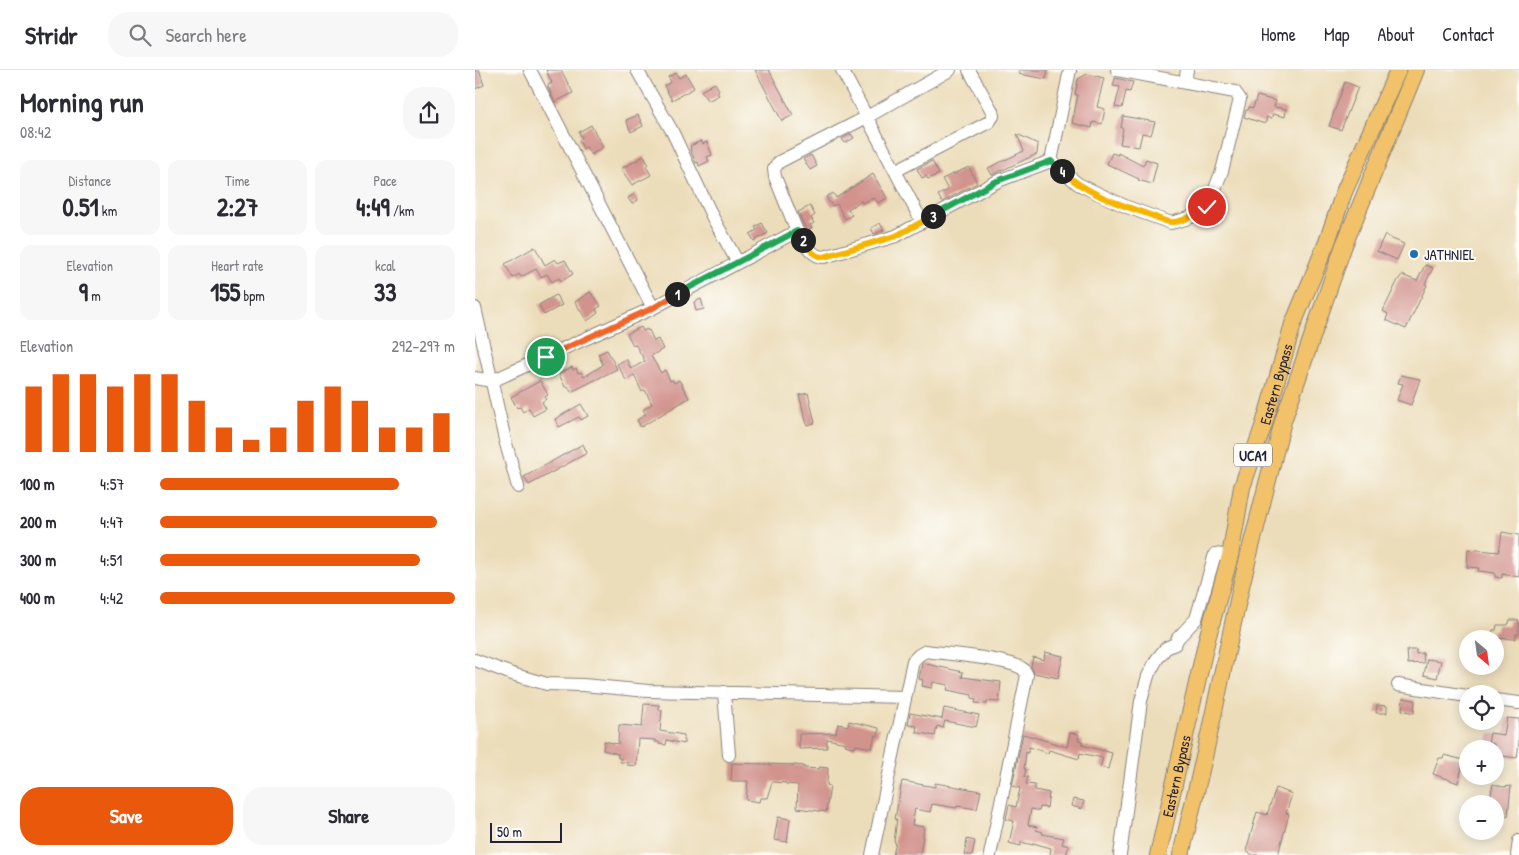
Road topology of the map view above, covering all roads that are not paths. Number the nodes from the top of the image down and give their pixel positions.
1 (530, 70) edge
2 (637, 70) edge
3 (842, 70) edge
4 (950, 70) edge
5 (969, 70) edge
6 (1070, 70) edge
7 (1117, 70) edge
8 (1187, 70) edge
9 (1398, 70) edge
10 (1416, 70) edge
11 (1185, 83) junction
12 (867, 117) junction
13 (1051, 161) junction
14 (895, 171) junction
15 (922, 222) junction
16 (797, 231) junction
17 (737, 262) junction
18 (475, 308) edge
19 (653, 308) junction
20 (475, 378) edge
21 (492, 382) junction
22 (518, 487) dead end
23 (1231, 556) junction
24 (475, 660) edge
25 (1398, 686) dead end
26 (724, 692) junction
27 (1459, 695) edge
28 (905, 697) junction
29 (1504, 701) edge
30 (1519, 703) edge
31 (729, 755) dead end
32 (1519, 841) edge
33 (1162, 854) edge
34 (872, 855) edge
35 (990, 855) edge
36 (1120, 855) edge
37 (1181, 855) edge
38 (1517, 855) edge

1 - 19 street
2 - 17 street
3 - 12 street
4 - 12 street
5 - 14 street
6 - 13 street
7 - 11 street
8 - 11 street
9 - 23 main road, Eastern Bypass / UCA1
10 - 37 main road, Eastern Bypass / UCA1
11 - 13 street
12 - 14 street
12 - 16 street
13 - 15 street
14 - 15 street
15 - 16 street
16 - 17 street
17 - 19 street
18 - 21 street
19 - 21 street
20 - 21 street
21 - 22 street
23 - 33 main road, Eastern Bypass / UCA1
23 - 36 street
24 - 26 street
25 - 27 street
26 - 28 street
26 - 31 street
28 - 34 street
28 - 35 street
29 - 30 street
32 - 38 street

